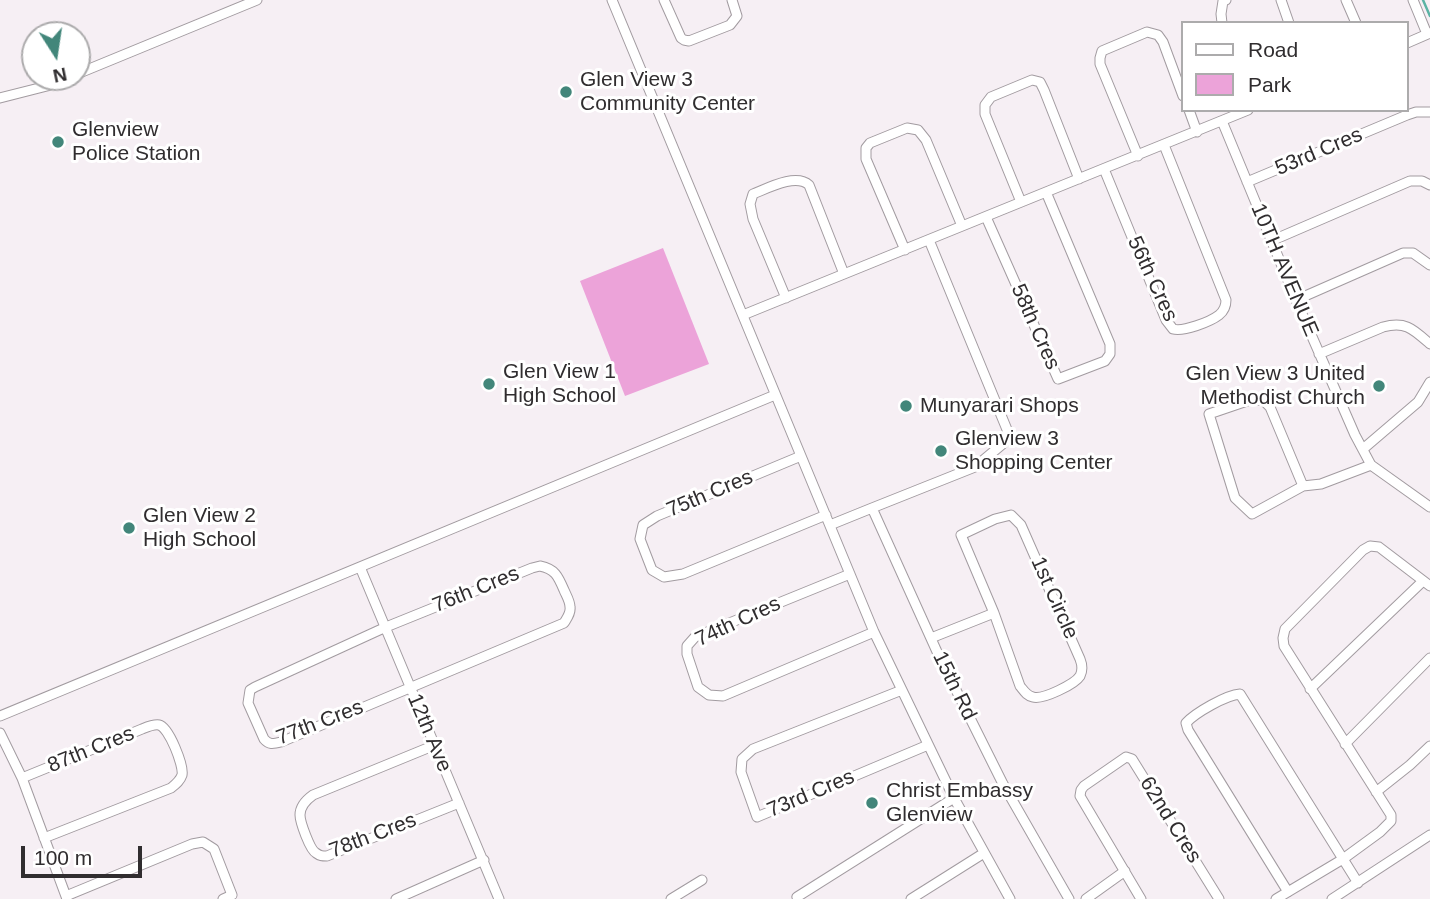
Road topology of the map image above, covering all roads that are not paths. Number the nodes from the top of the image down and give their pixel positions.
1 (257, 0) edge
2 (612, 0) edge
3 (664, 0) edge
4 (732, 0) edge
5 (1226, 0) edge
6 (1281, 0) edge
7 (1346, 0) edge
8 (1413, 0) edge
9 (1222, 21) edge
10 (1288, 21) edge
11 (1355, 21) edge
12 (1428, 34) edge
13 (1409, 42) edge
14 (91, 68) edge
15 (27, 91) edge
16 (1182, 93) edge
17 (0, 98) edge
18 (1190, 112) edge
19 (1243, 112) edge
20 (1430, 112) edge
21 (1222, 121) junction
22 (1197, 132) junction
23 (1164, 145) junction
24 (1138, 156) junction
25 (1104, 169) junction
26 (1079, 179) junction
27 (1247, 182) junction
28 (1430, 185) edge
29 (1046, 192) junction
30 (1021, 202) junction
31 (986, 217) junction
32 (962, 226) junction
33 (929, 240) junction
34 (1271, 241) junction
35 (905, 250) junction
36 (1430, 265) edge
37 (844, 274) junction
38 (786, 298) junction
39 (1296, 300) junction
40 (743, 315) junction
41 (1430, 344) edge
42 (1319, 354) junction
43 (1430, 382) edge
44 (775, 395) junction
45 (1363, 449) junction
46 (801, 456) junction
47 (1371, 465) junction
48 (1303, 486) junction
49 (1430, 507) edge
50 (872, 508) junction
51 (826, 515) junction
52 (830, 526) junction
53 (359, 567) junction
54 (850, 573) junction
55 (1427, 584) edge
56 (994, 613) junction
57 (386, 627) junction
58 (874, 632) junction
59 (931, 638) junction
60 (1430, 658) edge
61 (410, 687) junction
62 (1310, 689) junction
63 (902, 690) junction
64 (0, 716) edge
65 (0, 733) edge
66 (1345, 744) junction
67 (435, 745) junction
68 (928, 745) junction
69 (1430, 746) edge
70 (22, 778) junction
71 (1376, 792) junction
72 (954, 799) junction
73 (458, 803) junction
74 (1430, 835) edge
75 (44, 838) junction
76 (984, 853) junction
77 (1342, 859) junction
78 (484, 860) junction
79 (1125, 872) junction
80 (702, 880) dead end
81 (1358, 883) junction
82 (1287, 892) junction
83 (66, 897) edge
84 (223, 899) edge
85 (396, 899) edge
86 (499, 899) edge
87 (671, 899) edge
88 (798, 899) edge
89 (911, 899) edge
90 (1010, 899) edge
91 (1069, 899) edge
92 (1086, 899) edge
93 (1141, 899) edge
94 (1219, 899) edge
95 (1276, 899) edge
96 (1332, 899) edge

1 - 14 street
2 - 40 street
3 - 4 street
5 - 9 street
6 - 10 street
7 - 11 street
8 - 12 street
12 - 13 street
15 - 17 street
16 - 24 street
18 - 22 street
19 - 21 street
20 - 27 street, 53rd Cres
21 - 22 street
21 - 27 street, 10TH AVENUE
22 - 23 street
23 - 24 street
23 - 25 street, 56th Cres
24 - 25 street
25 - 26 street
26 - 29 street
26 - 30 street
27 - 34 street, 10TH AVENUE
28 - 34 street
29 - 30 street
29 - 31 street, 58th Cres
30 - 31 street
31 - 32 street
32 - 33 street
32 - 35 street
33 - 35 street
33 - 50 street
34 - 39 street, 10TH AVENUE
35 - 37 street
36 - 39 street
37 - 38 street
37 - 38 street
38 - 40 street
39 - 42 street, 10TH AVENUE
40 - 44 street
41 - 42 street
42 - 45 street, 10TH AVENUE
43 - 45 street
44 - 46 street
44 - 53 street
45 - 47 street, 10TH AVENUE
46 - 51 street
46 - 51 street, 75th Cres
47 - 48 street
47 - 49 street, 10TH AVENUE
48 - 48 street
50 - 52 street
50 - 59 street, 15th Rd
51 - 52 street
52 - 54 street
53 - 57 street, 12th Ave
53 - 64 street
54 - 58 street
54 - 58 street, 74th Cres
55 - 62 street
55 - 62 street
56 - 56 street, 1st Circle
56 - 59 street
57 - 61 street, 12th Ave
57 - 61 street, 77th Cres
57 - 61 street, 76th Cres
58 - 63 street
59 - 91 street, 15th Rd
60 - 66 street
61 - 67 street, 12th Ave
62 - 66 street
63 - 68 street
63 - 68 street, 73rd Cres
65 - 70 street
66 - 71 street
67 - 73 street, 12th Ave
67 - 73 street, 78th Cres
68 - 72 street
69 - 71 street
70 - 75 street
70 - 75 street, 87th Cres
71 - 77 street
72 - 76 street
72 - 88 street
73 - 78 street, 12th Ave
74 - 81 street
75 - 83 street
76 - 89 street
76 - 90 street
77 - 81 street
77 - 82 street
77 - 82 street
78 - 85 street
78 - 86 street, 12th Ave
79 - 92 street
79 - 93 street, 62nd Cres
79 - 94 street, 62nd Cres
80 - 87 street
81 - 96 street
82 - 95 street
83 - 84 street

